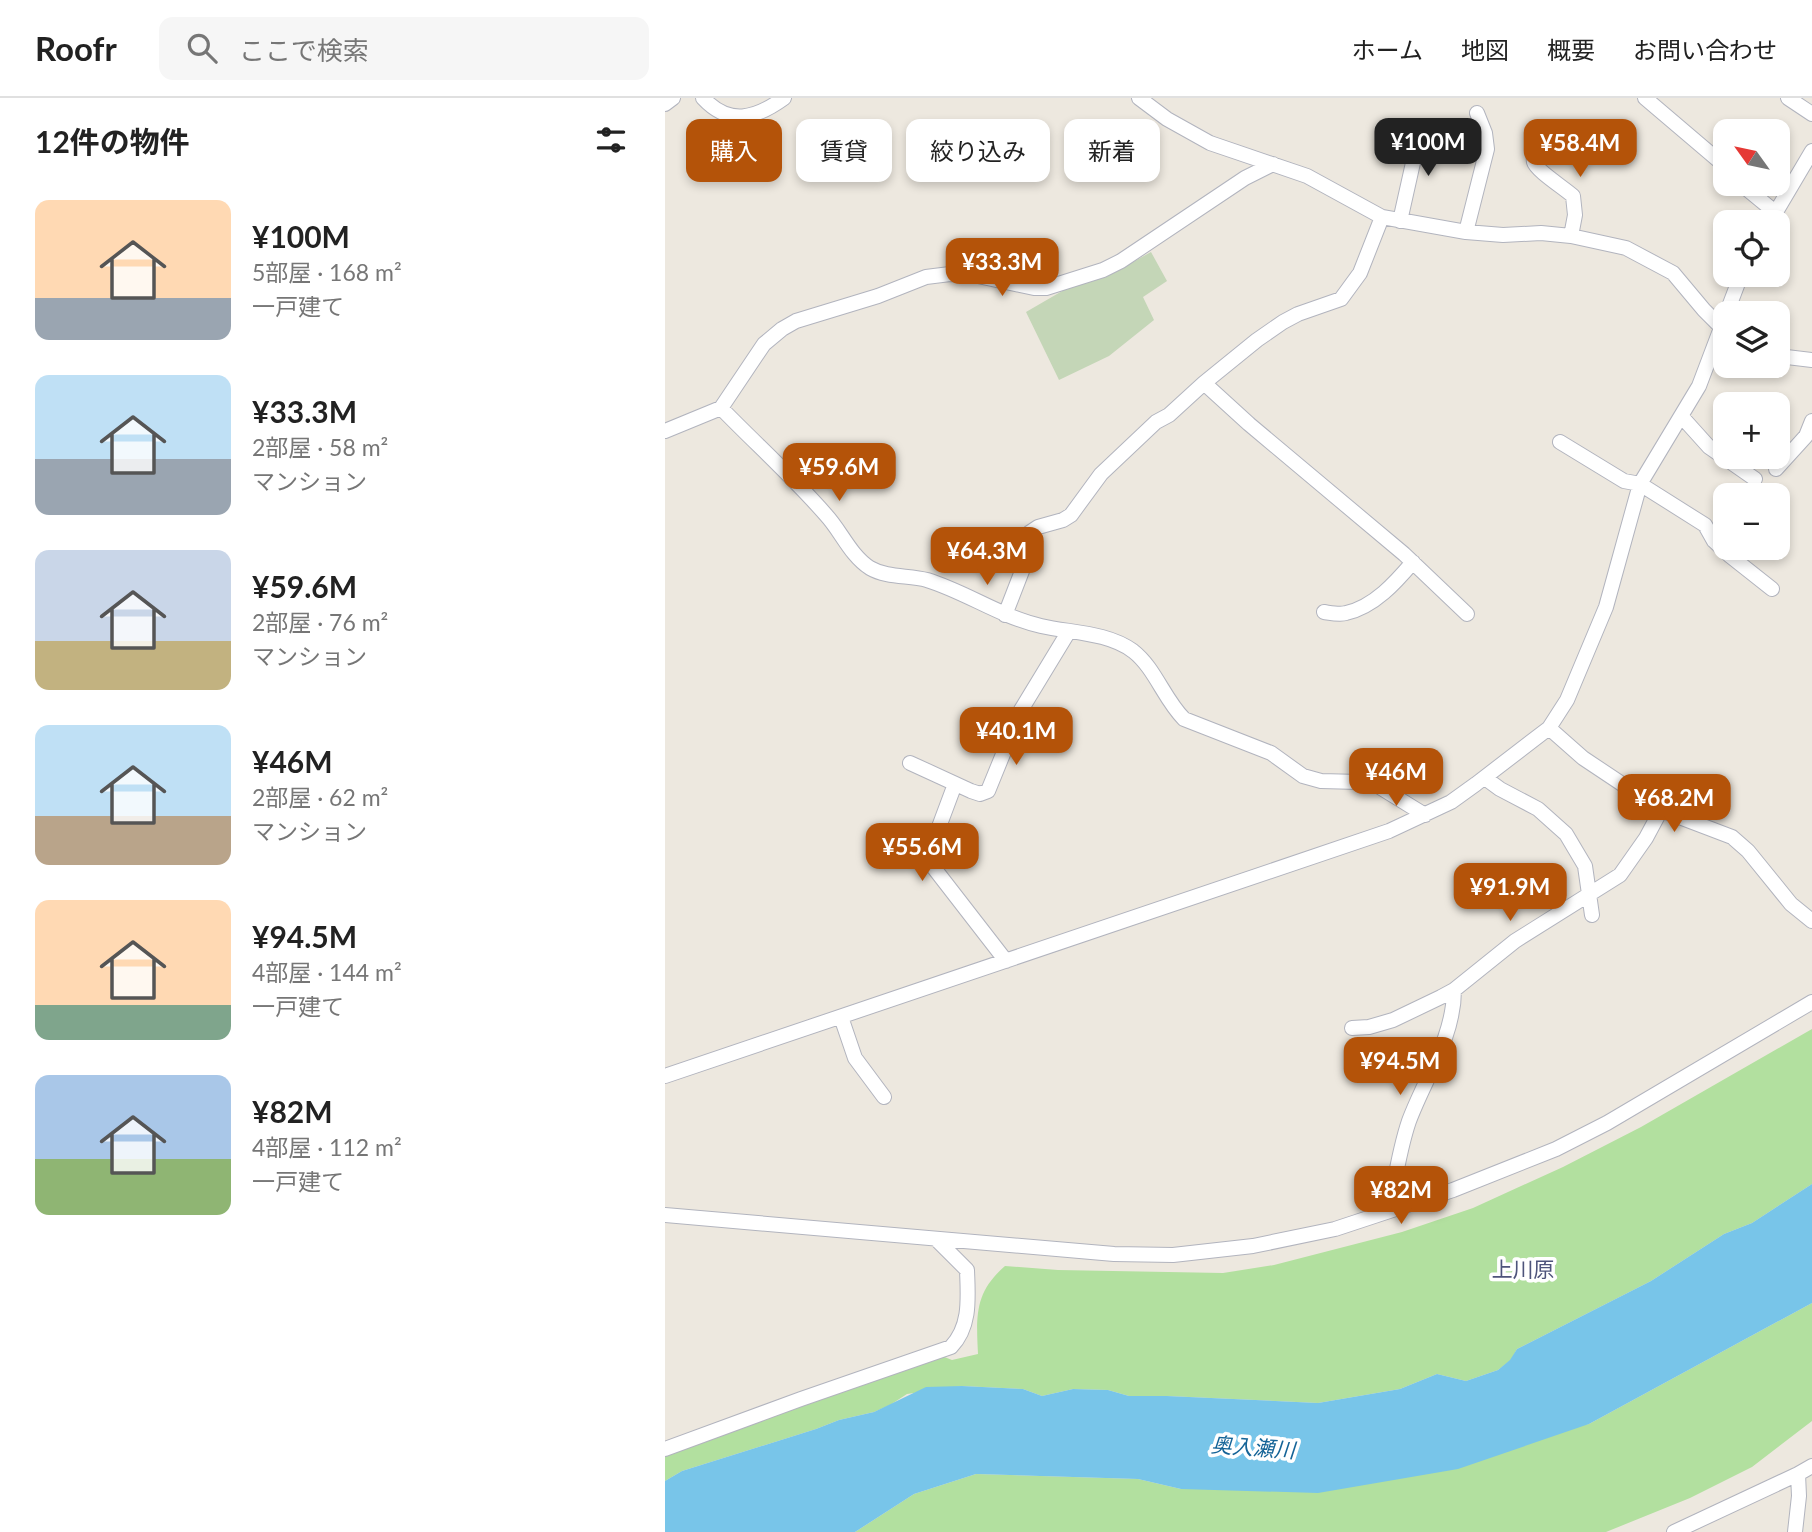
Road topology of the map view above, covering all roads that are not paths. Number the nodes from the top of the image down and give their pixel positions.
1 (673, 98) edge
2 (703, 98) edge
3 (784, 98) edge
4 (1139, 98) edge
5 (1645, 98) edge
6 (1788, 98) edge
7 (665, 104) edge
8 (1477, 113) dead end
9 (1812, 114) edge
10 (1421, 127) dead end
11 (1539, 127) dead end
12 (1812, 151) edge
13 (1713, 156) edge
14 (1273, 164) junction
15 (1752, 196) edge
16 (1765, 210) edge
17 (1776, 210) edge
18 (1382, 217) junction
19 (1400, 221) junction
20 (1466, 232) junction
21 (1571, 236) junction
22 (1713, 319) edge
23 (1790, 357) edge
24 (1812, 360) edge
25 (1713, 361) edge
26 (1204, 383) junction
27 (721, 408) junction
28 (1682, 417) junction
29 (1812, 421) edge
30 (665, 431) edge
31 (1560, 442) dead end
32 (1790, 453) edge
33 (1755, 479) dead end
34 (1640, 484) junction
35 (1412, 562) junction
36 (1772, 589) dead end
37 (1324, 612) dead end
38 (1467, 614) dead end
39 (1005, 615) junction
40 (1069, 631) junction
41 (1549, 728) junction
42 (910, 763) dead end
43 (1485, 778) junction
44 (955, 784) junction
45 (1661, 810) junction
46 (1425, 815) junction
47 (1589, 894) junction
48 (1592, 915) dead end
49 (1812, 921) edge
50 (1006, 961) junction
51 (1454, 990) junction
52 (1812, 1002) edge
53 (841, 1017) junction
54 (1352, 1028) dead end
55 (665, 1076) edge
56 (884, 1097) dead end
57 (1389, 1211) junction
58 (665, 1215) edge
59 (937, 1240) junction
60 (665, 1449) edge
61 (1812, 1466) edge
62 (1798, 1474) junction
63 (1674, 1532) edge
64 (1795, 1532) edge

1 - 7 street
2 - 3 street
4 - 14 street
5 - 13 street
6 - 9 street
8 - 20 street
10 - 19 street
11 - 21 street
12 - 17 street
14 - 18 street
14 - 27 street
15 - 16 street
18 - 19 street
18 - 26 street
19 - 20 street
20 - 21 street
21 - 22 street
23 - 24 street
25 - 28 street
26 - 35 street
26 - 39 street
27 - 30 street
27 - 39 street
28 - 33 street
28 - 34 street
29 - 32 street
31 - 34 street
34 - 36 street
34 - 41 street
35 - 37 street
35 - 38 street
39 - 40 street
40 - 44 street
40 - 46 street
41 - 43 street
41 - 45 street
42 - 44 street
43 - 46 street
43 - 47 street
44 - 50 street
45 - 47 street
45 - 49 street
46 - 50 street
47 - 48 street
47 - 51 street
50 - 53 street
51 - 54 street
51 - 57 street
52 - 57 street
53 - 55 street
53 - 56 street
57 - 59 street
58 - 59 street
59 - 60 street
61 - 62 street
62 - 63 street
62 - 64 street

